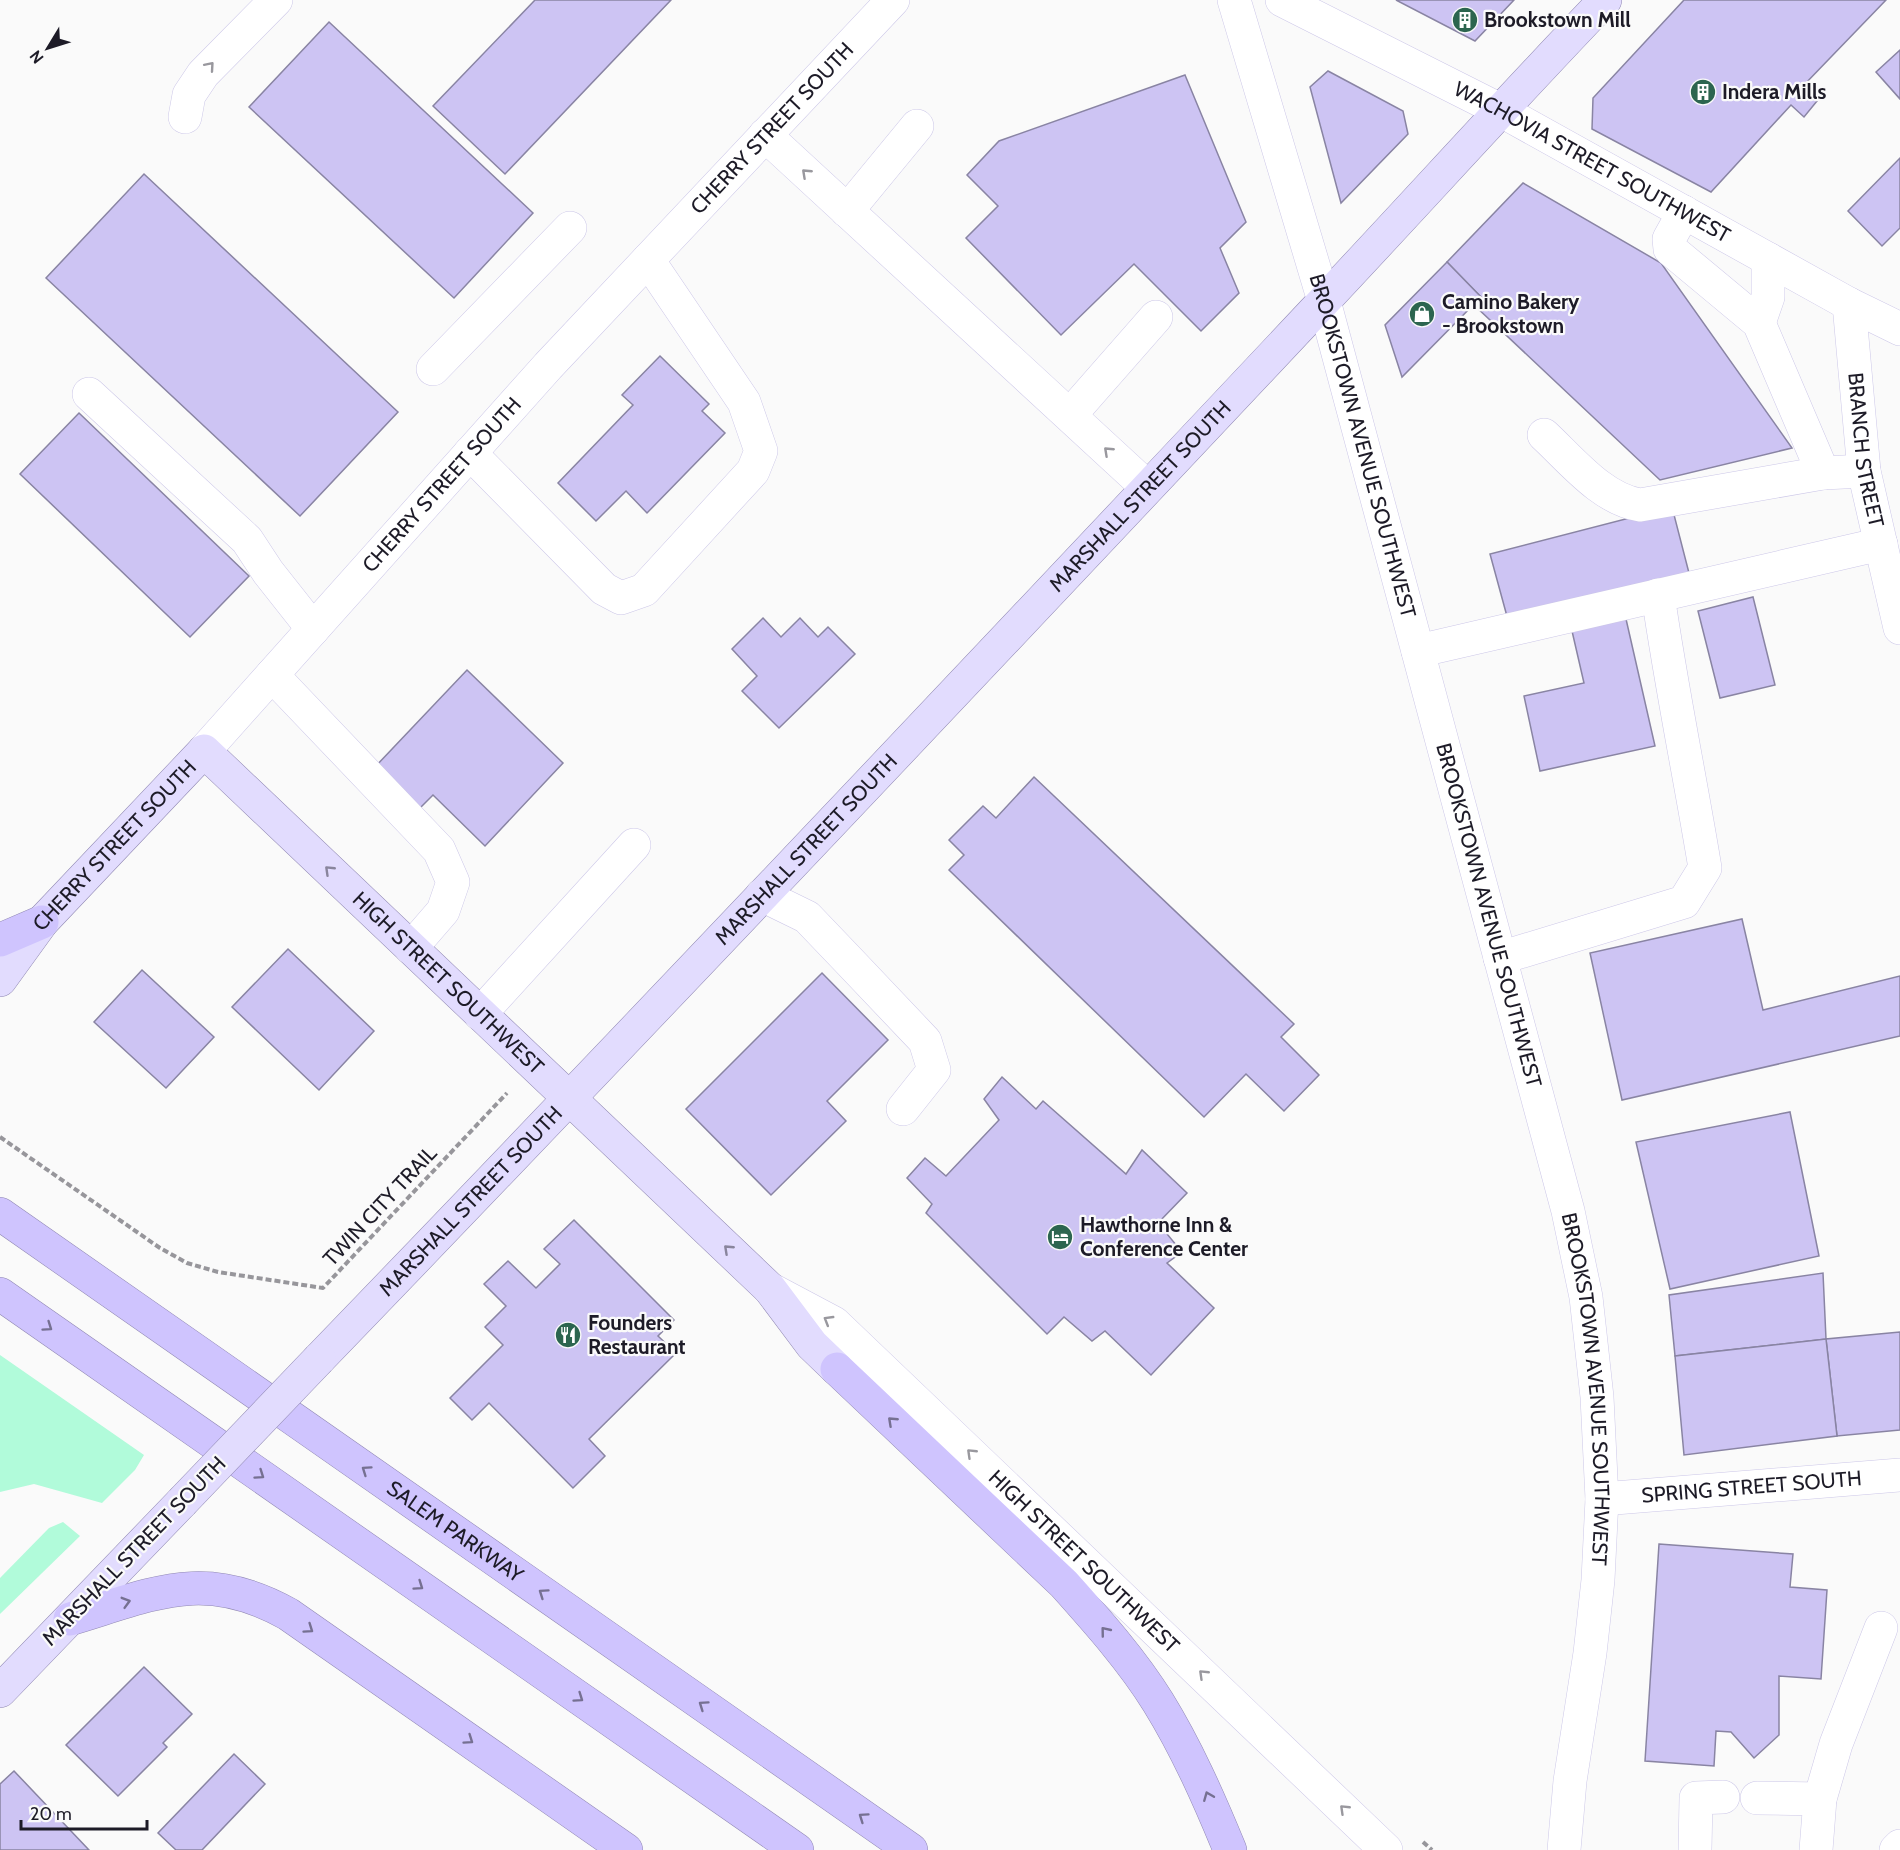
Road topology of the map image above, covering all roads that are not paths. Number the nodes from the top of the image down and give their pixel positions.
1 (276, 0) edge
2 (893, 0) edge
3 (1234, 0) edge
4 (1282, 0) edge
5 (1605, 0) edge
6 (1500, 110) junction
7 (185, 117) dead end
8 (917, 126) dead end
9 (765, 135) junction
10 (847, 211) junction
11 (1684, 212) junction
12 (570, 228) dead end
13 (1767, 259) junction
14 (648, 260) junction
15 (1324, 301) junction
16 (1849, 304) junction
17 (1156, 317) dead end
18 (1759, 323) junction
19 (1900, 329) edge
20 (434, 369) dead end
21 (89, 394) dead end
22 (1070, 415) junction
23 (1544, 435) dead end
24 (471, 453) junction
25 (1864, 471) junction
26 (1823, 473) junction
27 (1147, 487) junction
28 (1881, 544) junction
29 (1658, 595) junction
30 (1900, 628) edge
31 (313, 630) junction
32 (1418, 651) junction
33 (272, 675) junction
34 (204, 751) junction
35 (634, 845) dead end
36 (762, 895) junction
37 (42, 922) junction
38 (0, 940) edge
39 (411, 948) junction
40 (1500, 958) junction
41 (0, 980) edge
42 (480, 1014) junction
43 (569, 1098) junction
44 (903, 1109) dead end
45 (0, 1214) edge
46 (770, 1289) junction
47 (0, 1294) edge
48 (837, 1369) joint
49 (1900, 1475) edge
50 (1602, 1499) junction
51 (70, 1619) junction
52 (1881, 1628) dead end
53 (0, 1691) edge
54 (1710, 1797) dead end
55 (1757, 1798) dead end
56 (1820, 1799) junction
57 (626, 1850) edge
58 (798, 1850) edge
59 (911, 1850) edge
60 (1230, 1850) edge
61 (1386, 1850) edge
62 (1564, 1850) edge
63 (1695, 1850) edge
64 (1816, 1850) edge

7 -> 1 street
2 - 9 street, CHERRY STREET SOUTH
3 - 15 street, BROOKSTOWN AVENUE SOUTHWEST
4 - 6 street, WACHOVIA STREET SOUTHWEST
5 - 6 main road, MARSHALL STREET SOUTH
6 - 11 street, WACHOVIA STREET SOUTHWEST
6 - 15 main road, MARSHALL STREET SOUTH
8 - 10 street
10 -> 9 street
9 - 14 street, CHERRY STREET SOUTH
10 - 22 street
11 - 13 street, WACHOVIA STREET SOUTHWEST
11 - 18 street
12 - 20 street
13 - 16 street, WACHOVIA STREET SOUTHWEST
13 - 18 street
14 - 24 street, CHERRY STREET SOUTH
14 - 24 street
15 - 27 main road, MARSHALL STREET SOUTH
15 - 32 street, BROOKSTOWN AVENUE SOUTHWEST
16 - 19 street, WACHOVIA STREET SOUTHWEST
16 - 25 street, BRANCH STREET
17 - 22 street
18 - 26 street
21 - 31 street
27 -> 22 street
23 - 26 street
24 - 31 street, CHERRY STREET SOUTH
25 - 26 street
25 - 28 street, BRANCH STREET
27 - 36 main road, MARSHALL STREET SOUTH
28 - 29 street
28 - 30 street, BRANCH STREET
29 - 32 street
29 - 40 street
31 - 33 street, CHERRY STREET SOUTH
32 - 40 street, BROOKSTOWN AVENUE SOUTHWEST
33 - 34 street, CHERRY STREET SOUTH
33 - 39 street
34 - 37 main road, CHERRY STREET SOUTH
39 -> 34 main road, HIGH STREET SOUTHWEST
35 - 42 street
36 - 43 main road, MARSHALL STREET SOUTH
36 - 44 street
37 - 38 highway
37 - 41 main road, CHERRY STREET SOUTH
39 - 42 main road, HIGH STREET SOUTHWEST
40 - 50 street, BROOKSTOWN AVENUE SOUTHWEST
42 - 43 main road, HIGH STREET SOUTHWEST
46 -> 43 main road, HIGH STREET SOUTHWEST
43 - 51 main road, MARSHALL STREET SOUTH, bridge
59 -> 45 highway, SALEM PARKWAY
46 - 48 main road, HIGH STREET SOUTHWEST
61 -> 46 street, HIGH STREET SOUTHWEST
47 -> 58 highway
60 -> 48 highway
49 - 50 street, SPRING STREET SOUTH
50 - 62 street, BROOKSTOWN AVENUE SOUTHWEST
51 - 53 main road, MARSHALL STREET SOUTH
51 -> 57 highway
52 - 56 street
54 - 63 street
55 - 56 street
56 - 64 street

